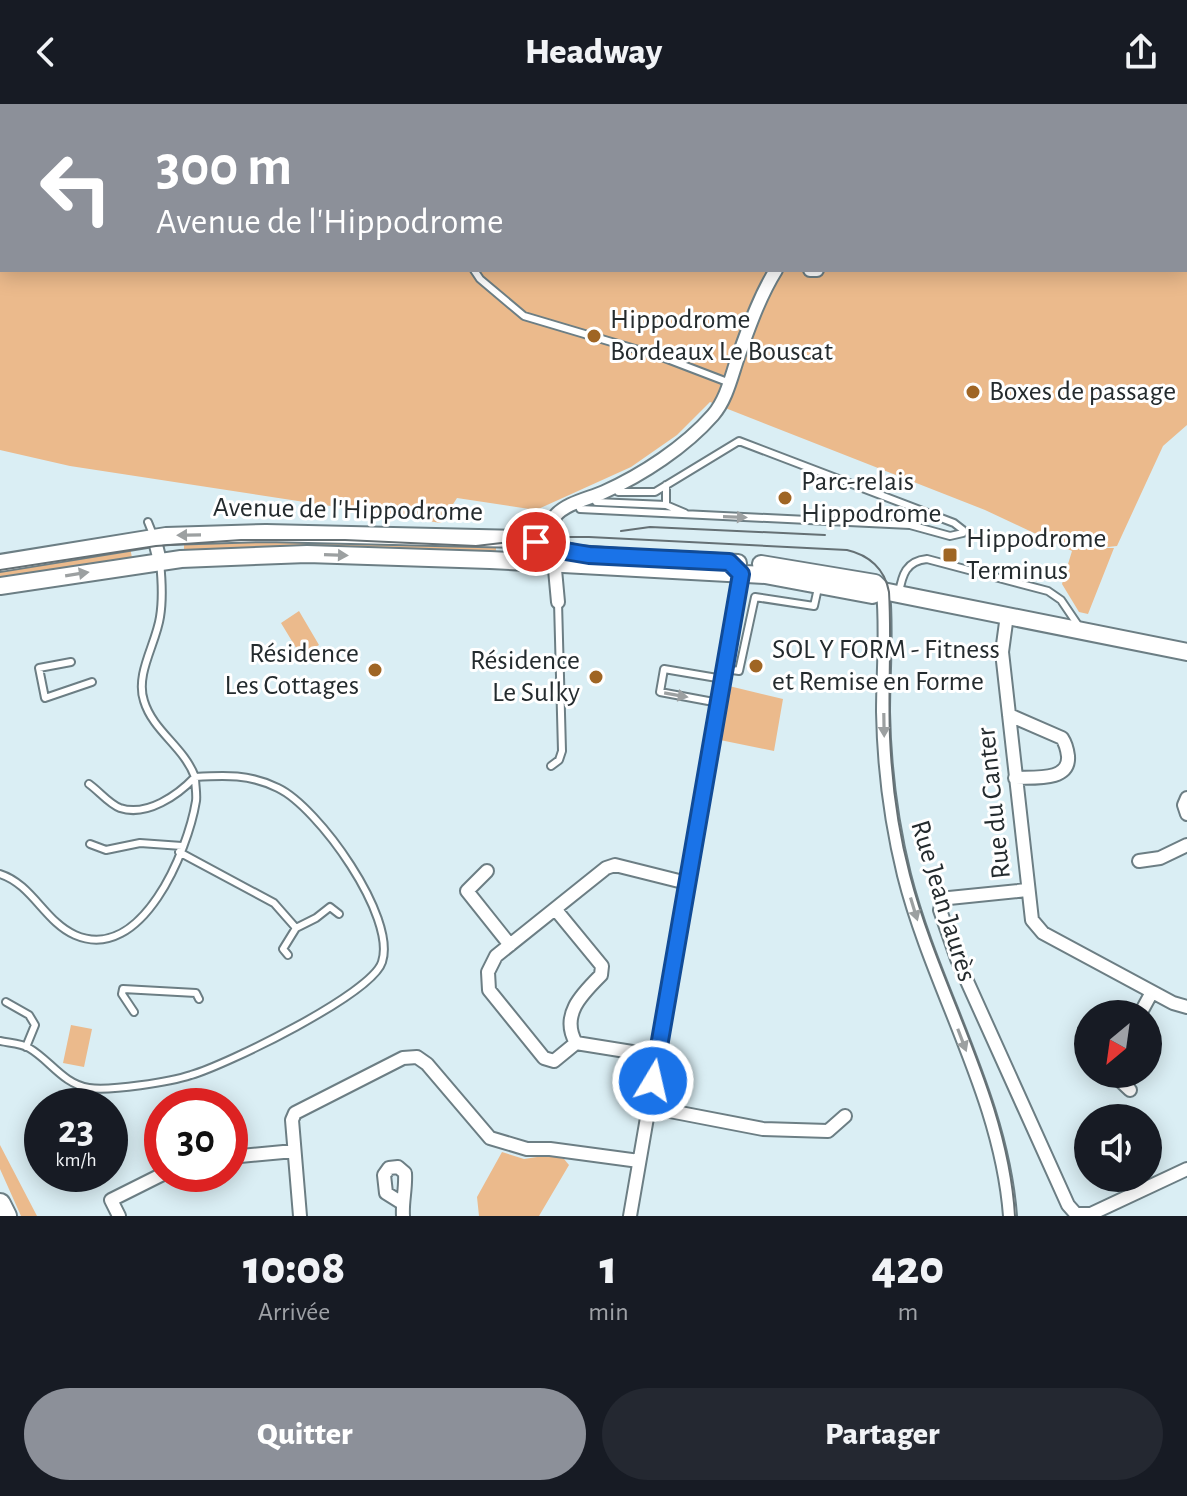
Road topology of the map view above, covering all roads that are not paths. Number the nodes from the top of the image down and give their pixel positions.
1 (475, 272) edge
2 (775, 272) edge
3 (730, 383) junction
4 (666, 485) junction
5 (615, 487) junction
6 (594, 496) junction
7 (578, 503) junction
8 (666, 505) junction
9 (692, 515) junction
10 (151, 530) junction
11 (553, 556) junction
12 (160, 561) junction
13 (0, 563) edge
14 (735, 568) junction
15 (818, 585) junction
16 (0, 586) edge
17 (891, 592) junction
18 (558, 602) joint
19 (1007, 615) junction
20 (1082, 631) junction
21 (1187, 652) edge
22 (71, 662) dead end
23 (724, 674) junction
24 (92, 682) dead end
25 (719, 703) junction
26 (1009, 715) junction
27 (551, 766) dead end
28 (195, 777) junction
29 (1015, 778) junction
30 (89, 784) dead end
31 (1187, 798) edge
32 (1187, 814) edge
33 (90, 844) dead end
34 (1187, 845) edge
35 (180, 849) junction
36 (1139, 861) dead end
37 (487, 871) dead end
38 (0, 874) edge
39 (687, 883) junction
40 (1027, 890) junction
41 (556, 910) junction
42 (339, 914) dead end
43 (296, 928) junction
44 (510, 945) junction
45 (288, 955) dead end
46 (1152, 992) junction
47 (199, 999) dead end
48 (1148, 1000) edge
49 (6, 1002) dead end
50 (1187, 1007) edge
51 (134, 1012) dead end
52 (0, 1041) edge
53 (576, 1043) junction
54 (26, 1047) junction
55 (657, 1056) junction
56 (649, 1107) junction
57 (845, 1116) dead end
58 (294, 1151) junction
59 (248, 1155) edge
60 (639, 1161) junction
61 (1187, 1169) edge
62 (144, 1184) edge
63 (0, 1204) edge
64 (6, 1216) edge
65 (119, 1216) edge
66 (300, 1216) edge
67 (630, 1216) edge
68 (1010, 1216) edge

1 - 3 lane
2 - 3 street
3 - 5 street
4 - 5 lane
4 - 8 lane
9 -> 4 lane
5 - 6 street
6 - 7 street
6 - 8 lane
7 - 9 lane
7 - 11 street
8 - 9 lane
11 -> 10 street, Avenue de l'Hippodrome
10 - 12 street
10 - 13 street, Avenue de l'Hippodrome
12 -> 11 street, Avenue de l'Hippodrome
11 - 14 street, Avenue de l'Hippodrome
11 - 18 street
16 -> 12 street, Avenue de l'Hippodrome
12 - 28 lane
14 - 15 street, Avenue de l'Hippodrome
14 - 17 street, Avenue de l'Hippodrome
14 - 23 street
15 - 17 street, Avenue de l'Hippodrome
15 - 23 lane
17 - 19 street, Avenue de l'Hippodrome
17 - 20 lane
17 -> 68 street, Rue Jean Jaurès
18 - 27 lane
19 - 20 street, Avenue de l'Hippodrome
19 - 26 street, Rue du Canter
20 - 21 street, Avenue de l'Hippodrome
22 - 24 lane
23 - 25 street
23 -> 25 lane
25 - 39 street
26 - 29 street, Rue du Canter
26 - 29 street
28 - 30 lane
28 - 35 lane
28 - 54 lane
29 - 40 street, Rue du Canter
31 - 32 street
33 - 35 lane
34 - 36 street
35 - 38 lane
35 - 43 lane
37 - 44 street
39 - 41 street
39 - 55 street
40 - 46 street, Rue du Canter
40 - 61 street
41 - 44 street
41 - 53 street
42 - 43 lane
43 - 45 lane
44 - 53 street
46 - 48 street
46 - 50 street, Rue du Canter
47 - 51 lane
49 - 54 lane
52 - 54 lane
53 - 55 street
55 - 56 street
56 - 57 street
56 - 60 street
58 - 59 street
58 - 60 street
58 - 66 street
60 - 67 street
62 - 65 street
63 - 64 main road

